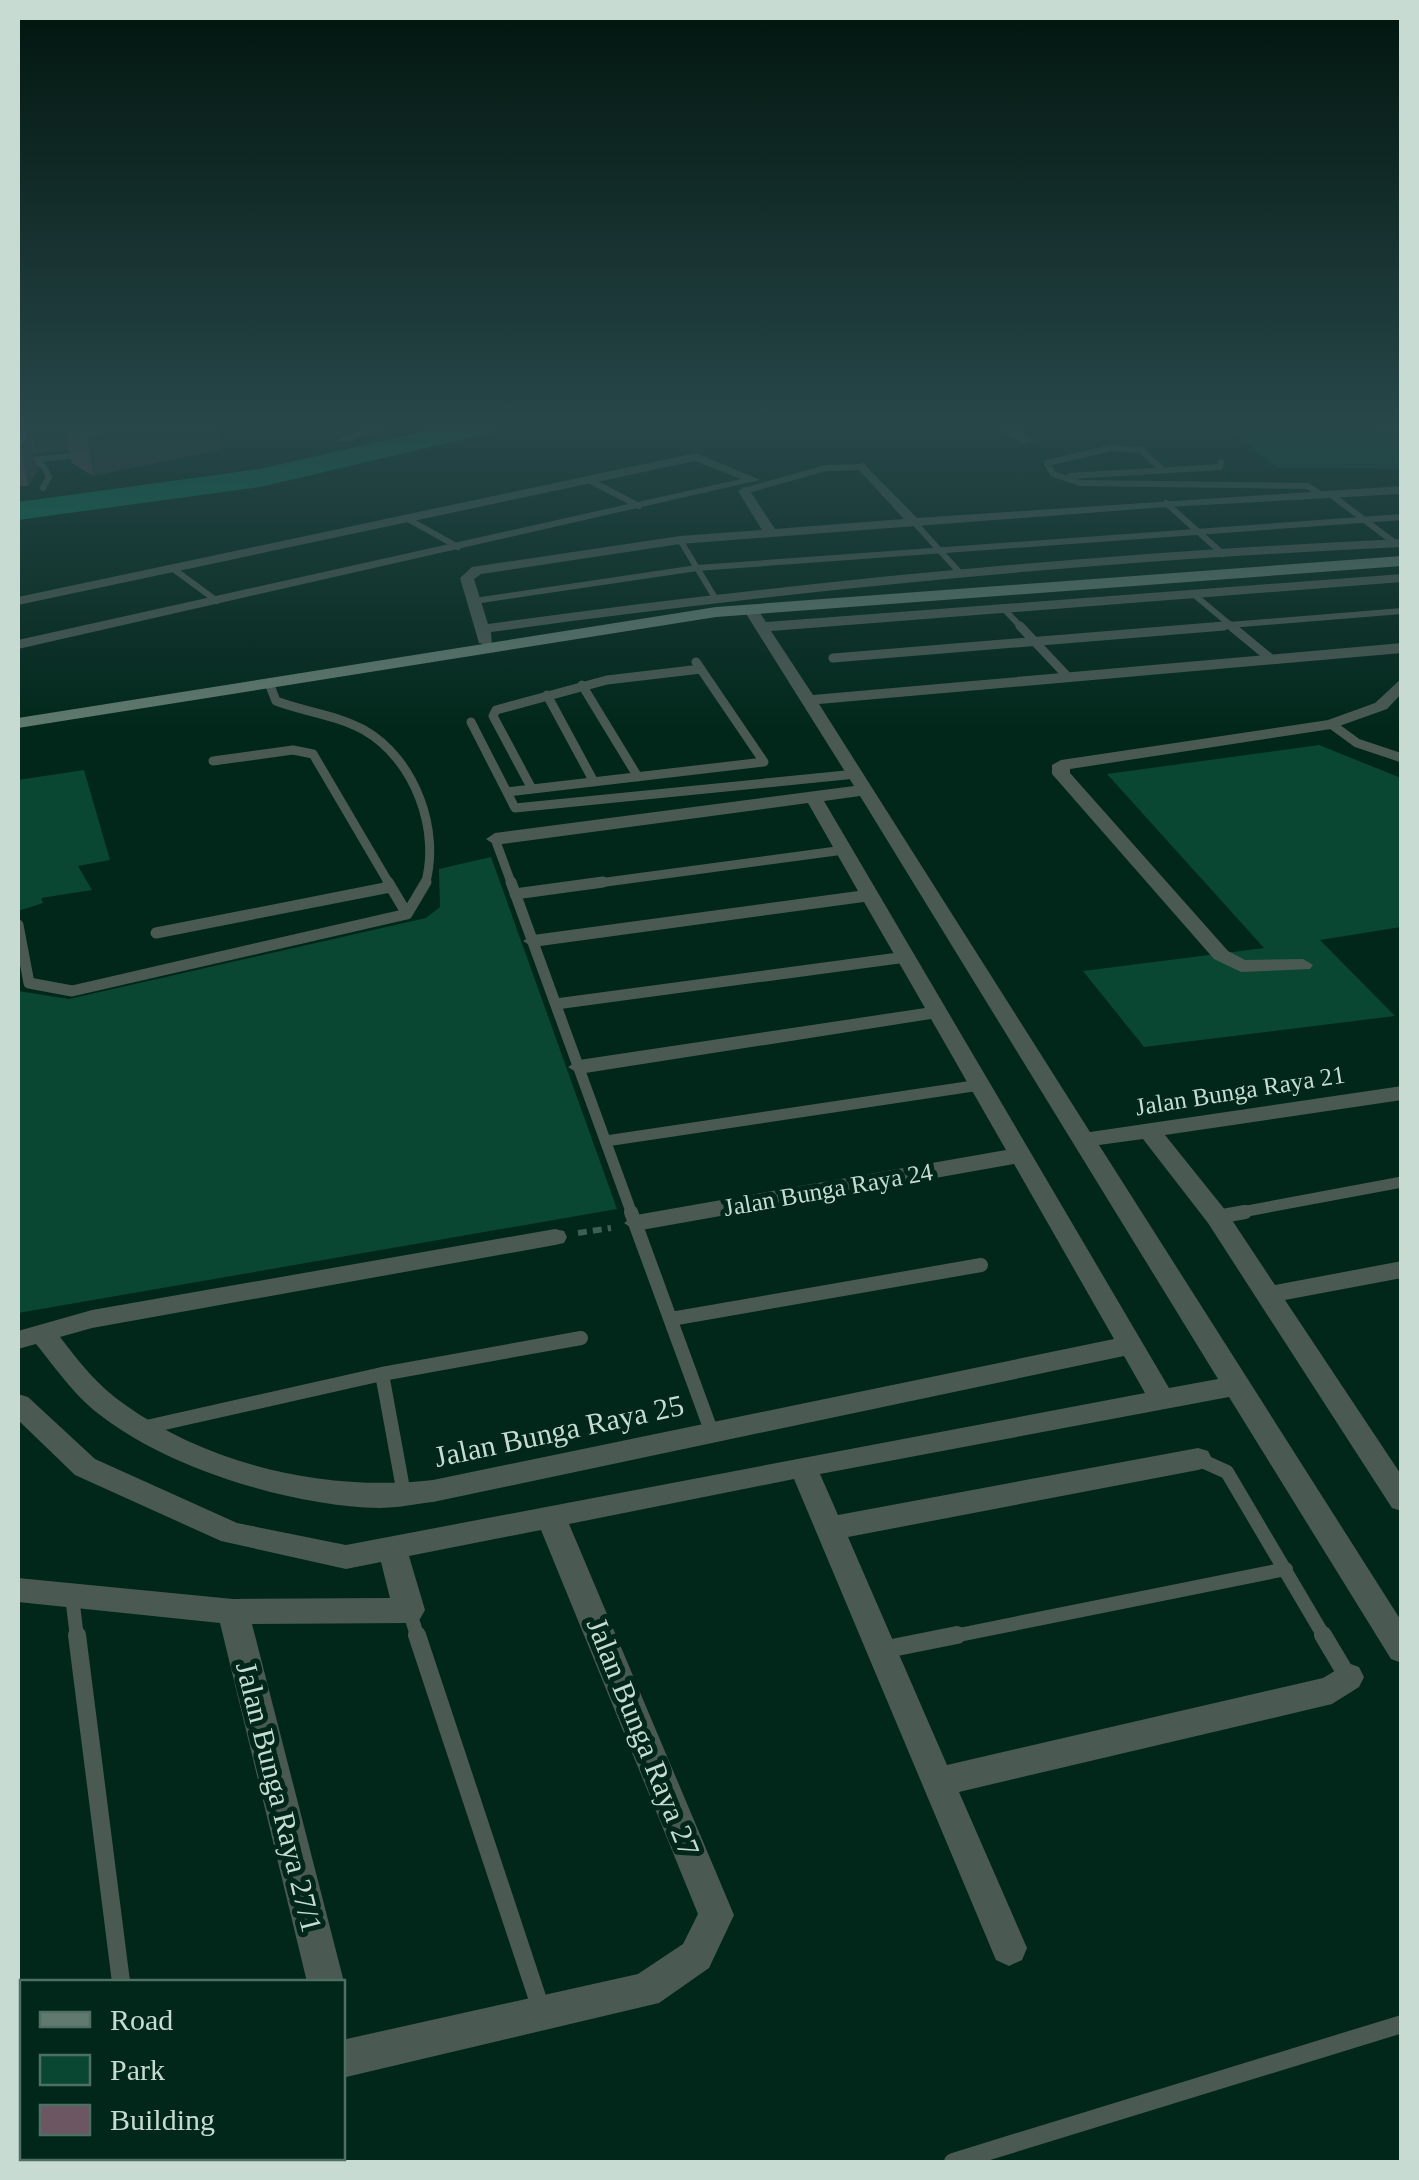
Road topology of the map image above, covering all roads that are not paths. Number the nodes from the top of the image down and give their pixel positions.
1 (356, 529) edge
2 (425, 529) edge
3 (539, 529) edge
4 (768, 529) edge
5 (834, 529) edge
6 (920, 529) edge
7 (1217, 529) edge
8 (1376, 529) edge
9 (1196, 530) junction
10 (771, 534) junction
11 (680, 540) junction
12 (1398, 543) edge
13 (458, 547) junction
14 (939, 549) junction
15 (1223, 554) junction
16 (1402, 561) edge
17 (172, 568) junction
18 (697, 568) junction
19 (477, 570) junction
20 (961, 574) junction
21 (1402, 578) edge
22 (1192, 593) junction
23 (714, 596) junction
24 (18, 600) edge
25 (217, 601) junction
26 (474, 602) junction
27 (1003, 608) junction
28 (1402, 611) edge
29 (756, 618) junction
30 (1231, 625) junction
31 (482, 630) junction
32 (1036, 641) junction
33 (18, 645) edge
34 (489, 648) junction
35 (1402, 648) edge
36 (833, 658) dead end
37 (1271, 659) junction
38 (1068, 677) junction
39 (269, 683) junction
40 (1402, 683) edge
41 (582, 685) junction
42 (547, 694) junction
43 (809, 700) junction
44 (471, 722) dead end
45 (18, 723) edge
46 (1331, 724) junction
47 (1402, 758) edge
48 (213, 761) dead end
49 (638, 777) junction
50 (594, 782) junction
51 (861, 782) junction
52 (532, 789) junction
53 (506, 792) junction
54 (813, 797) junction
55 (495, 838) joint
56 (844, 850) junction
57 (390, 887) junction
58 (516, 894) junction
59 (870, 895) junction
60 (407, 914) junction
61 (18, 925) edge
62 (156, 932) dead end
63 (533, 941) junction
64 (906, 957) junction
65 (1302, 965) dead end
66 (556, 1004) junction
67 (938, 1012) junction
68 (579, 1068) junction
69 (980, 1085) junction
70 (1402, 1093) edge
71 (1150, 1132) junction
72 (1087, 1140) junction
73 (606, 1141) junction
74 (1021, 1155) junction
75 (1402, 1182) edge
76 (1216, 1217) junction
77 (636, 1223) junction
78 (555, 1237) road end
79 (980, 1265) dead end
80 (1402, 1269) edge
81 (1268, 1295) junction
82 (671, 1319) junction
83 (30, 1336) edge
84 (582, 1338) dead end
85 (1130, 1345) junction
86 (382, 1374) junction
87 (1235, 1386) junction
88 (1162, 1399) junction
89 (18, 1404) edge
90 (142, 1428) junction
91 (712, 1433) junction
92 (1198, 1459) joint
93 (803, 1466) junction
94 (1399, 1491) edge
95 (404, 1494) junction
96 (551, 1517) junction
97 (832, 1528) junction
98 (392, 1548) junction
99 (1286, 1569) junction
100 (18, 1590) edge
101 (72, 1596) junction
102 (408, 1610) junction
103 (233, 1612) junction
104 (882, 1650) junction
105 (1402, 1650) edge
106 (1348, 1677) joint
107 (938, 1782) junction
108 (1009, 1948) dead end
109 (121, 1980) edge
110 (324, 1980) edge
111 (542, 2014) junction
112 (1402, 2024) edge
113 (345, 2058) edge
114 (962, 2161) edge

1 - 17 street
2 - 13 lane
3 - 13 street
4 - 10 street
5 - 10 street
6 - 14 lane
7 - 9 lane
8 - 12 lane
9 - 14 lane
9 - 15 lane
10 - 11 street
11 - 18 lane
11 - 19 street
12 - 15 street
13 - 19 street
13 - 25 street
14 - 18 lane
14 - 20 lane
15 - 20 street
16 - 29 street
17 - 24 street
17 - 25 lane
18 - 23 lane
18 - 26 lane
19 - 26 street
20 - 23 street
21 - 22 street
22 - 27 street
22 - 30 lane
23 - 31 street
25 - 33 street
26 - 31 street
27 - 29 street
27 - 32 lane
28 - 30 lane
29 - 34 street
29 - 43 street
30 - 32 lane
30 - 37 lane
31 - 34 street
32 - 36 lane
32 - 38 lane
34 - 39 street
35 - 37 street
37 - 38 street
38 - 43 street
39 - 45 street
39 - 60 lane
40 - 46 street
41 - 42 lane
41 - 49 lane
41 - 49 lane
42 - 50 lane
42 - 52 lane
43 - 51 street
44 - 53 lane
46 - 47 lane
46 - 65 street
48 - 57 lane
49 - 50 lane
50 - 52 lane
51 - 53 lane
51 - 54 street
51 - 72 street
52 - 53 lane
54 - 55 street
54 - 56 street
55 - 58 lane
56 - 58 lane
56 - 59 street
57 - 60 lane
57 - 62 lane
58 - 63 lane
59 - 63 street
59 - 64 street
60 - 61 lane
63 - 66 lane
64 - 66 lane
64 - 67 street
66 - 68 lane
67 - 68 street
67 - 69 street
68 - 73 lane
69 - 73 lane
69 - 74 street
70 - 71 street, Jalan Bunga Raya 21
71 - 72 street, Jalan Bunga Raya 21
71 - 76 street
72 - 87 street
73 - 77 lane
74 - 77 street, Jalan Bunga Raya 24
74 - 85 street
75 - 76 lane
76 - 81 street
77 - 82 lane
78 - 83 street
79 - 82 lane
80 - 81 street
81 - 94 street
82 - 91 lane
83 - 90 street, Jalan Bunga Raya 25
84 - 86 lane
85 - 88 street
85 - 91 street, Jalan Bunga Raya 25
86 - 90 lane
86 - 95 lane
87 - 88 street
87 - 105 street
88 - 93 street
89 - 98 street
90 - 95 street, Jalan Bunga Raya 25
91 - 95 street, Jalan Bunga Raya 25
92 - 97 street
92 - 99 lane
93 - 96 street
93 - 97 street
96 - 98 street
96 - 111 street, Jalan Bunga Raya 27
97 - 104 street
98 - 102 street
99 - 104 lane
99 - 106 lane
100 - 101 street
101 - 103 street
101 - 109 lane
102 - 103 street
102 - 111 lane
103 - 110 street, Jalan Bunga Raya 27/1
104 - 107 street
106 - 107 street
107 - 108 street
111 - 113 street
112 - 114 lane

